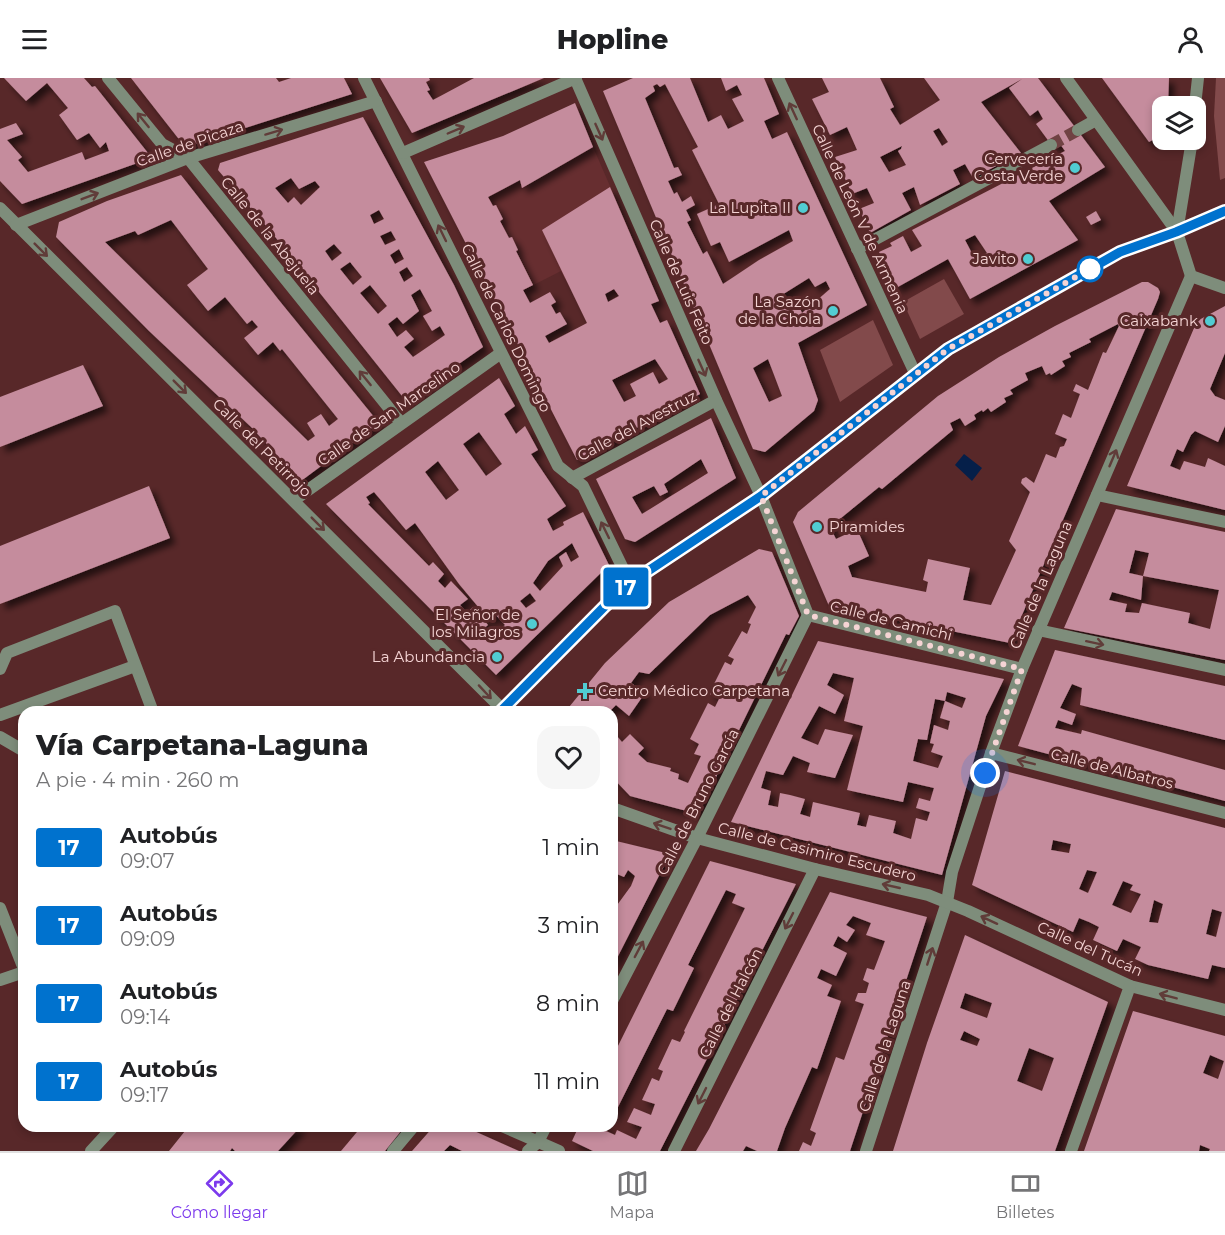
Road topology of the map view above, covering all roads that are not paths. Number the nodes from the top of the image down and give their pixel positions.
1 (108, 78) edge
2 (364, 78) edge
3 (576, 78) edge
4 (778, 78) edge
5 (1066, 78) edge
6 (1198, 78) edge
7 (1196, 96) edge
8 (376, 101) junction
9 (1096, 120) junction
10 (1078, 130) tunnel mouth
11 (1051, 145) tunnel mouth
12 (1190, 150) edge
13 (403, 153) junction
14 (188, 158) junction
15 (0, 208) edge
16 (1225, 211) edge
17 (16, 225) junction
18 (1176, 232) junction
19 (857, 249) junction
20 (1191, 276) junction
21 (1225, 288) edge
22 (501, 353) junction
23 (915, 373) junction
24 (716, 400) junction
25 (401, 423) junction
26 (572, 478) junction
27 (1097, 495) junction
28 (761, 496) junction
29 (294, 500) junction
30 (1225, 522) edge
31 (630, 583) junction
32 (808, 615) junction
33 (1038, 630) junction
34 (135, 666) junction
35 (0, 669) edge
36 (1022, 669) junction
37 (1225, 670) edge
38 (27, 706) edge
39 (151, 706) edge
40 (496, 706) edge
41 (508, 706) edge
42 (18, 709) edge
43 (0, 716) edge
44 (0, 736) edge
45 (18, 747) edge
46 (991, 753) junction
47 (618, 810) edge
48 (1225, 813) edge
49 (697, 838) junction
50 (815, 869) junction
51 (947, 902) junction
52 (0, 908) edge
53 (18, 954) edge
54 (18, 972) edge
55 (0, 980) edge
56 (1130, 986) junction
57 (618, 989) edge
58 (1225, 1010) edge
59 (108, 1132) edge
60 (409, 1132) edge
61 (516, 1132) edge
62 (543, 1132) edge
63 (538, 1142) junction
64 (91, 1151) edge
65 (393, 1151) edge
66 (528, 1151) edge
67 (559, 1151) edge
68 (674, 1151) edge
69 (866, 1151) edge
70 (1071, 1151) edge

14 -> 1 street, Calle de la Abejuela
2 - 8 street, Calle de Carlos Domingo
13 -> 3 street
3 -> 24 street, Calle de Luis Feito
19 -> 4 street, Calle de León V de Armenia
5 - 9 street
6 - 7 street
8 - 13 street, Calle de Carlos Domingo
14 -> 8 street, Calle de Picaza
9 - 10 street
9 - 18 street
11 - 19 street
12 - 18 street
22 -> 13 street, Calle de Carlos Domingo
17 -> 14 street, Calle de Picaza
25 -> 14 street, Calle de la Abejuela
15 - 17 street, Calle del Petirrojo
16 - 18 street
17 -> 29 street, Calle del Petirrojo
18 - 20 street
18 - 23 street
19 - 23 street, Calle de León V de Armenia
20 - 21 street
27 -> 20 street, Calle de la Laguna
22 - 25 street, Calle de San Marcelino
22 - 26 street, Calle de Carlos Domingo
23 - 28 street
24 - 26 street, Calle del Avestruz
24 - 28 street, Calle de Luis Feito
25 - 29 street, Calle de San Marcelino
31 -> 26 street, Calle de Carlos Domingo
27 - 30 street
27 - 33 street, Calle de la Laguna
28 - 31 street
28 - 32 street, Calle de Camichi
29 -> 40 street, Calle del Petirrojo
31 - 41 street
32 - 36 street, Calle de Camichi
32 -> 49 street, Calle de Bruno García
33 - 36 street, Calle de la Laguna
33 -> 37 street
34 - 35 street
34 - 38 street
34 - 39 street
36 - 46 street, Calle de la Laguna
42 - 43 street
44 - 45 street
48 -> 46 street, Calle de Albatros
46 - 51 street, Calle de la Laguna
49 -> 47 street, Calle de Casimiro Escudero
49 - 50 street, Calle de Casimiro Escudero
57 -> 49 street, Calle de Bruno García
51 -> 50 street, Calle de Casimiro Escudero
50 -> 68 street, Calle del Halcón
56 -> 51 street, Calle del Tucán
69 -> 51 street, Calle de la Laguna
52 - 53 street
54 - 55 street
58 -> 56 street, Calle del Tucán
56 - 70 street
59 - 64 street
60 - 65 street
61 - 63 street
62 - 63 street
63 - 66 street
63 - 67 street

